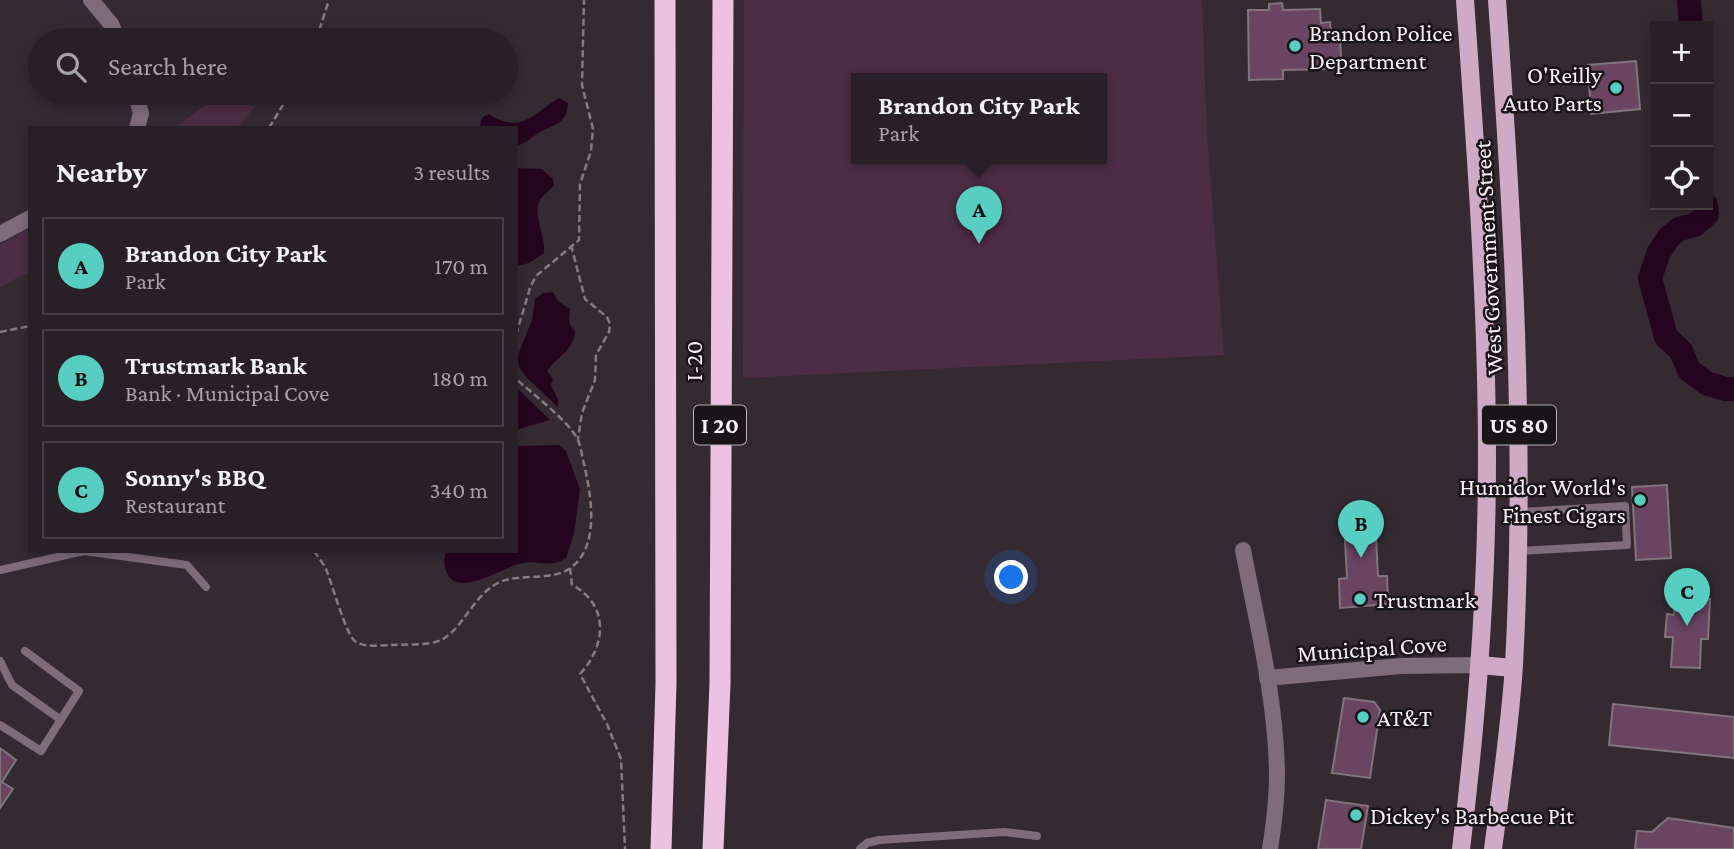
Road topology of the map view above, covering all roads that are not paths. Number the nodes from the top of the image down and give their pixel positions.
1 (90, 0) edge
2 (665, 0) edge
3 (723, 0) edge
4 (1465, 0) edge
5 (1497, 0) edge
6 (113, 28) edge
7 (139, 105) edge
8 (138, 126) edge
9 (1507, 141) junction
10 (1475, 142) junction
11 (28, 219) edge
12 (0, 234) edge
13 (1518, 512) junction
14 (1243, 550) dead end
15 (1518, 551) junction
16 (75, 553) edge
17 (99, 553) edge
18 (0, 570) edge
19 (206, 587) dead end
20 (25, 651) dead end
21 (0, 661) edge
22 (1480, 665) junction
23 (1513, 668) junction
24 (1267, 678) junction
25 (61, 720) junction
26 (0, 725) edge
27 (1037, 836) dead end
28 (661, 849) edge
29 (713, 849) edge
30 (860, 849) edge
31 (1270, 849) edge
32 (1461, 849) edge
33 (1493, 849) edge

1 - 6 street
2 - 28 highway, I-20 / I 20
3 - 29 highway, I-20 / I 20
4 - 10 main road, West Government Street / US 80
5 - 9 main road, West Government Street / US 80
7 - 8 street
9 - 10 main road
9 - 13 main road, West Government Street / US 80
10 - 22 main road, West Government Street / US 80
11 - 12 street
13 - 15 main road, West Government Street / US 80
13 - 15 lane
14 - 24 street, Municipal Cove
15 - 23 main road, West Government Street / US 80
16 - 18 lane
17 - 19 lane
20 - 25 lane
21 - 25 lane
22 - 23 main road
22 - 24 street, Municipal Cove
22 - 32 main road, West Government Street / US 80
23 - 33 main road, West Government Street / US 80
24 - 31 street, Municipal Cove
25 - 26 lane
27 - 30 lane

